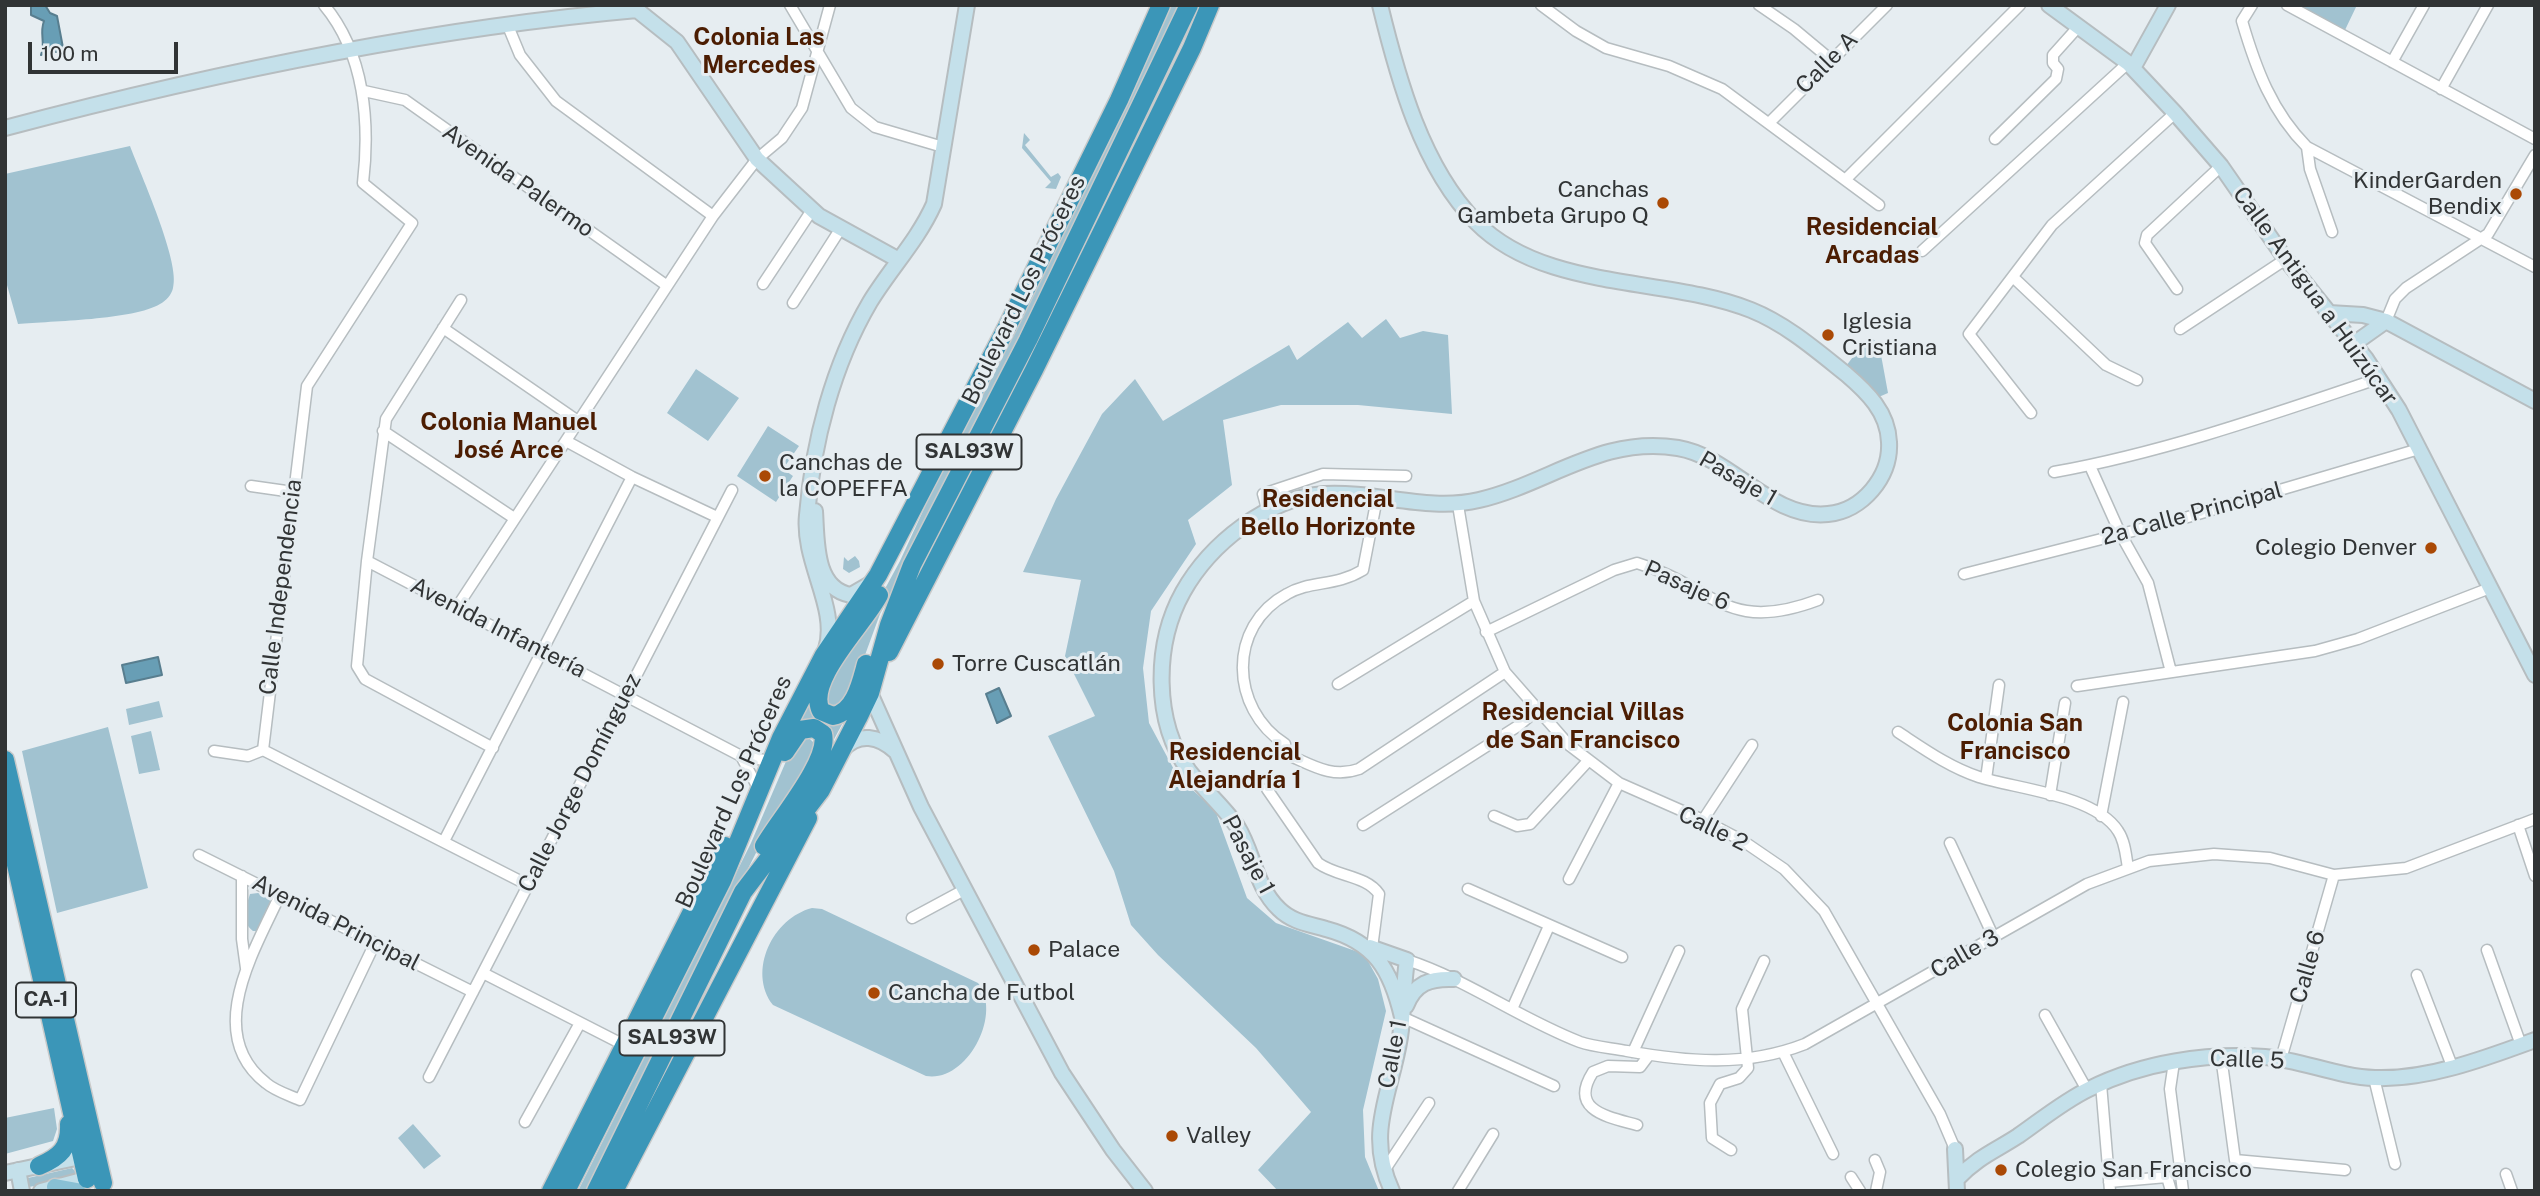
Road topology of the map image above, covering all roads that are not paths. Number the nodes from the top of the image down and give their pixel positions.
1 (324, 5) edge
2 (790, 5) edge
3 (830, 5) edge
4 (967, 5) edge
5 (1161, 5) edge
6 (1189, 5) edge
7 (1210, 5) edge
8 (1380, 5) edge
9 (1541, 5) edge
10 (1759, 5) edge
11 (1886, 5) edge
12 (2020, 5) edge
13 (2049, 5) edge
14 (2168, 5) edge
15 (2252, 5) edge
16 (2287, 5) edge
17 (2424, 5) edge
18 (2488, 5) edge
19 (638, 8) edge
20 (508, 26) junction
21 (2079, 26) junction
22 (349, 50) junction
23 (819, 55) junction
24 (1830, 59) junction
25 (2392, 62) junction
26 (2131, 65) junction
27 (2441, 89) junction
28 (363, 91) junction
29 (2175, 113) junction
30 (1770, 122) junction
31 (5, 128) edge
32 (1995, 139) dead end
33 (2535, 139) edge
34 (943, 147) junction
35 (2307, 147) junction
36 (2535, 155) edge
37 (757, 159) junction
38 (2221, 166) junction
39 (1845, 180) junction
40 (1879, 205) dead end
41 (813, 210) junction
42 (713, 216) junction
43 (841, 228) junction
44 (2332, 232) dead end
45 (2482, 239) junction
46 (1922, 251) dead end
47 (898, 259) junction
48 (2286, 259) junction
49 (2535, 267) edge
50 (2014, 278) junction
51 (763, 284) dead end
52 (666, 285) junction
53 (2177, 289) dead end
54 (461, 300) dead end
55 (793, 303) dead end
56 (2329, 313) junction
57 (2386, 321) junction
58 (443, 328) junction
59 (2180, 329) dead end
60 (2355, 343) junction
61 (1034, 370) junction
62 (2380, 378) junction
63 (2137, 380) dead end
64 (1002, 391) junction
65 (2535, 401) edge
66 (2031, 412) dead end
67 (578, 421) junction
68 (383, 431) junction
69 (566, 442) junction
70 (2419, 449) junction
71 (2090, 466) junction
72 (2054, 471) dead end
73 (813, 474) junction
74 (1405, 476) dead end
75 (632, 477) junction
76 (251, 486) dead end
77 (732, 490) dead end
78 (921, 491) junction
79 (293, 492) junction
80 (1377, 498) junction
81 (1458, 505) junction
82 (1268, 512) junction
83 (717, 517) junction
84 (514, 519) junction
85 (2120, 533) junction
86 (366, 561) junction
87 (912, 565) junction
88 (1964, 574) dead end
89 (878, 575) junction
90 (2490, 588) junction
91 (1818, 600) dead end
92 (1474, 601) junction
93 (457, 607) junction
94 (1486, 632) junction
95 (542, 650) junction
96 (824, 655) junction
97 (1505, 672) junction
98 (2171, 672) junction
99 (2535, 675) edge
100 (1338, 684) dead end
101 (1999, 685) dead end
102 (2077, 685) dead end
103 (870, 693) junction
104 (625, 694) junction
105 (2123, 702) dead end
106 (2065, 703) dead end
107 (1536, 711) junction
108 (1898, 732) dead end
109 (1284, 744) dead end
110 (1752, 745) dead end
111 (493, 748) junction
112 (843, 749) junction
113 (263, 750) junction
114 (214, 751) dead end
115 (898, 754) junction
116 (741, 756) junction
117 (1293, 757) dead end
118 (5, 760) edge
119 (1588, 761) junction
120 (769, 764) junction
121 (1986, 779) junction
122 (1619, 783) junction
123 (757, 786) junction
124 (1268, 789) dead end
125 (821, 790) junction
126 (2050, 795) junction
127 (1494, 816) dead end
128 (2101, 816) junction
129 (5, 817) edge
130 (2535, 819) edge
131 (1703, 820) junction
132 (2518, 824) junction
133 (1363, 825) dead end
134 (444, 841) junction
135 (17, 842) junction
136 (1950, 843) dead end
137 (199, 855) dead end
138 (2128, 868) junction
139 (2334, 875) junction
140 (242, 876) junction
141 (2535, 876) edge
142 (1569, 878) dead end
143 (722, 881) junction
144 (528, 885) junction
145 (1468, 889) dead end
146 (964, 890) junction
147 (743, 892) junction
148 (280, 895) junction
149 (912, 918) dead end
150 (1549, 926) junction
151 (1994, 938) junction
152 (375, 943) junction
153 (1368, 947) junction
154 (2487, 950) dead end
155 (1679, 951) dead end
156 (1622, 957) dead end
157 (1407, 960) junction
158 (1764, 961) dead end
159 (246, 968) junction
160 (484, 973) junction
161 (2417, 975) dead end
162 (1454, 979) junction
163 (474, 992) junction
164 (1877, 1006) junction
165 (1512, 1009) junction
166 (2045, 1016) dead end
167 (1402, 1017) junction
168 (580, 1023) junction
169 (2528, 1043) edge
170 (624, 1045) junction
171 (1633, 1052) junction
172 (1783, 1052) junction
173 (1649, 1055) junction
174 (2221, 1056) junction
175 (1748, 1059) junction
176 (2281, 1059) junction
177 (2174, 1062) junction
178 (2452, 1066) junction
179 (429, 1077) dead end
180 (2374, 1078) junction
181 (1554, 1086) dead end
182 (2094, 1087) junction
183 (74, 1093) junction
184 (1429, 1103) dead end
185 (525, 1122) dead end
186 (1637, 1125) dead end
187 (1493, 1134) dead end
188 (1955, 1149) junction
189 (1731, 1150) dead end
190 (1833, 1154) dead end
191 (89, 1156) junction
192 (1976, 1159) junction
193 (1875, 1160) dead end
194 (2395, 1164) dead end
195 (39, 1166) junction
196 (2345, 1170) dead end
197 (12, 1171) edge
198 (1383, 1171) junction
199 (2506, 1174) dead end
200 (1851, 1177) dead end
201 (1957, 1184) edge
202 (96, 1186) edge
203 (2109, 1186) edge
204 (48, 1189) edge
205 (602, 1189) edge
206 (22, 1191) edge
207 (551, 1191) edge
208 (564, 1191) edge
209 (1145, 1191) edge
210 (1392, 1191) edge
211 (1458, 1191) edge
212 (1860, 1191) edge
213 (1876, 1191) edge
214 (2171, 1191) edge
215 (2183, 1191) edge
216 (2512, 1191) edge

1 - 22 street
2 - 23 street
3 - 23 street
4 - 34 street
5 - 78 highway, Boulevard Los Próceres / SAL93W
6 - 64 highway, Boulevard Los Próceres / SAL93W
7 - 61 highway
8 - 81 street, Pasaje 1
9 - 30 street
10 - 24 street
11 - 24 street, Calle A
12 - 39 street
13 - 21 street, Calle Antigua a Huizúcar
14 - 26 street
15 - 35 street
16 - 25 street
17 - 25 street
18 - 27 street
19 - 20 street
19 - 37 street
20 - 22 street
20 - 42 street
21 - 26 street, Calle Antigua a Huizúcar
21 - 32 street
22 - 28 street
22 - 31 street
23 - 34 street
23 - 37 street
24 - 30 street, Calle A
25 - 27 street
26 - 29 street, Calle Antigua a Huizúcar
26 - 46 street
27 - 33 street
28 - 52 street, Avenida Palermo
28 - 79 street, Calle Independencia
29 - 38 street, Calle Antigua a Huizúcar
29 - 50 street
30 - 39 street
34 - 47 street
35 - 44 street
35 - 45 street
36 - 45 street
37 - 41 street
37 - 42 street
38 - 48 street, Calle Antigua a Huizúcar
38 - 53 street
39 - 40 street
41 - 43 street
41 - 51 street
42 - 52 street
43 - 47 street
43 - 55 street
45 - 49 street
45 - 57 street
47 - 73 street
48 - 56 street, Calle Antigua a Huizúcar
48 - 59 street
50 - 63 street
50 - 66 street
52 - 67 street
54 - 58 street
56 - 57 street
56 - 60 street, Calle Antigua a Huizúcar
57 - 60 street
57 - 65 street
58 - 67 street
58 - 68 street
60 - 62 street, Calle Antigua a Huizúcar
61 - 64 highway
61 - 103 highway
62 - 70 street, Calle Antigua a Huizúcar
62 - 71 street
64 - 87 highway, Boulevard Los Próceres / SAL93W
67 - 69 street
68 - 84 street
68 - 86 street
69 - 75 street
69 - 84 street
70 - 85 street, 2a Calle Principal
70 - 90 street, Calle Antigua a Huizúcar
71 - 72 street
71 - 85 street
73 - 89 street
73 - 96 street
74 - 82 street
75 - 83 street
75 - 95 street
76 - 79 street
77 - 83 street, Calle Jorge Domínguez
78 - 87 highway
78 - 89 highway, Boulevard Los Próceres / SAL93W
79 - 113 street, Calle Independencia
80 - 81 street, Pasaje 1
80 - 82 street, Pasaje 1
80 - 109 street
81 - 92 street, Calle 2
82 - 153 street, Pasaje 1
83 - 104 street, Calle Jorge Domínguez
84 - 93 street
85 - 88 street, 2a Calle Principal
85 - 98 street
86 - 93 street, Avenida Infantería
86 - 111 street
87 - 103 highway, Boulevard Los Próceres / SAL93W
89 - 96 highway, Boulevard Los Próceres / SAL93W
90 - 98 street
90 - 99 street, Calle Antigua a Huizúcar
91 - 94 street, Pasaje 6
92 - 94 street, Calle 2
92 - 100 street
93 - 95 street, Avenida Infantería
94 - 97 street, Calle 2
95 - 104 street, Avenida Infantería
95 - 111 street
96 - 120 highway, Boulevard Los Próceres / SAL93W
97 - 107 street, Calle 2
97 - 117 street
98 - 102 street
101 - 121 street
103 - 112 highway, Boulevard Los Próceres / SAL93W
103 - 115 street
104 - 116 street, Avenida Infantería
104 - 144 street, Calle Jorge Domínguez
105 - 128 street
106 - 126 street
107 - 119 street, Calle 2
107 - 133 street
108 - 121 street
110 - 131 street
111 - 134 street
112 - 115 street
112 - 125 highway, Boulevard Los Próceres / SAL93W
113 - 114 street
113 - 134 street
115 - 146 street
116 - 120 street, Avenida Infantería
116 - 123 street
118 - 135 highway, CA-1
119 - 122 street, Calle 2
119 - 127 street
120 - 123 highway
120 - 143 highway, Boulevard Los Próceres / SAL93W
121 - 126 street
122 - 131 street, Calle 2
122 - 142 street
123 - 170 highway
124 - 153 street
125 - 147 highway, Boulevard Los Próceres / SAL93W
125 - 205 highway
126 - 128 street
128 - 138 street
129 - 135 highway, CA-1
130 - 132 street, Calle 3
131 - 164 street, Calle 2
132 - 139 street, Calle 3
132 - 141 street
134 - 144 street
135 - 183 highway, CA-1
136 - 151 street
137 - 140 street, Avenida Principal
138 - 139 street, Calle 3
138 - 151 street, Calle 3
139 - 176 street, Calle 6
140 - 148 street, Avenida Principal
140 - 159 street
143 - 147 highway
143 - 208 highway, Boulevard Los Próceres / SAL93W
144 - 160 street, Calle Jorge Domínguez
145 - 150 street
146 - 149 street
146 - 209 street
147 - 205 highway, Boulevard Los Próceres / SAL93W
148 - 152 street, Avenida Principal
148 - 159 street
150 - 156 street
150 - 165 street
151 - 164 street, Calle 3
152 - 159 street
152 - 163 street, Avenida Principal
153 - 157 street
153 - 167 street
154 - 169 street
155 - 171 street
157 - 162 street, Calle 3
157 - 167 street, Calle 1
158 - 175 street
160 - 163 street, Calle Jorge Domínguez
160 - 168 street
161 - 178 street
162 - 165 street, Calle 3
162 - 167 street
163 - 179 street, Calle Jorge Domínguez
164 - 172 street, Calle 3
164 - 188 street, Calle 2
165 - 171 street, Calle 3
166 - 182 street
167 - 181 street
167 - 198 street, Calle 1
168 - 170 street
168 - 185 street
169 - 178 street, Calle 5
170 - 207 highway
171 - 173 street, Calle 3
172 - 175 street, Calle 3
172 - 190 street
173 - 175 street, Calle 3
173 - 186 street
174 - 176 street, Calle 5
174 - 177 street, Calle 5
174 - 196 street
175 - 189 street
176 - 180 street, Calle 5
177 - 182 street, Calle 5
177 - 215 street
178 - 180 street, Calle 5
180 - 194 street
182 - 192 street, Calle 5
182 - 203 street
183 - 191 highway, CA-1
183 - 195 highway
183 - 202 highway
184 - 198 street
187 - 211 street
188 - 192 street
188 - 201 street, Calle 2
191 - 195 street
191 - 202 highway, CA-1
192 - 201 street, Calle 5
193 - 213 street
195 - 197 street
197 - 206 street
198 - 210 street, Calle 1
199 - 216 street
200 - 212 street
202 - 204 main road
203 - 214 street

